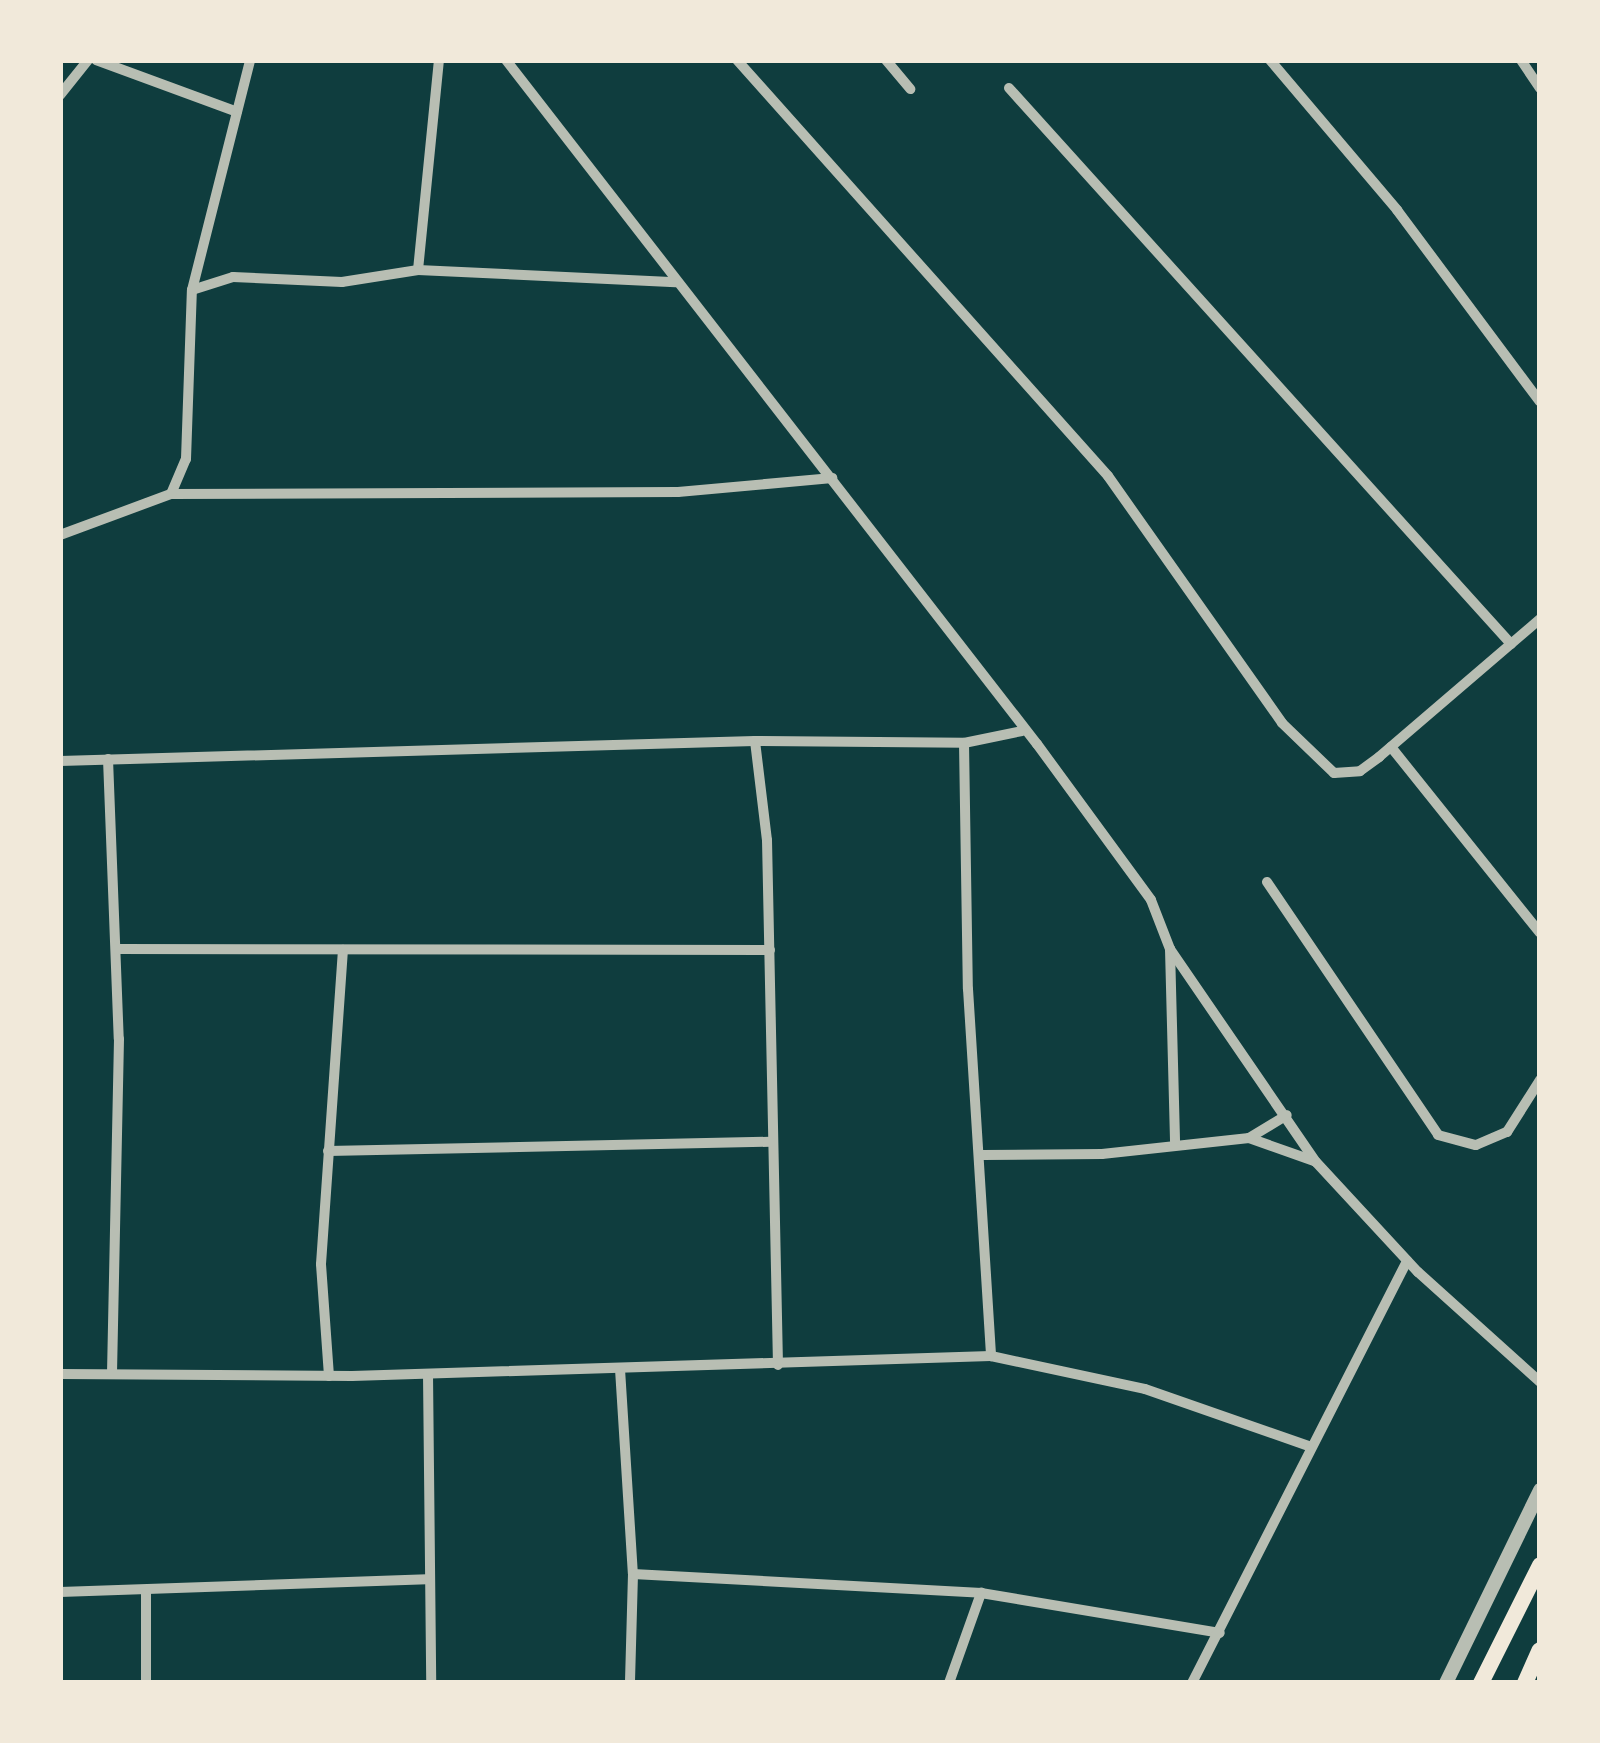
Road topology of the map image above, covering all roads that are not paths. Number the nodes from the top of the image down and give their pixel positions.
1 (92, 60) edge
2 (250, 60) edge
3 (439, 60) edge
4 (506, 60) edge
5 (736, 60) edge
6 (886, 60) edge
7 (1270, 60) edge
8 (1521, 60) edge
9 (1009, 88) dead end
10 (1540, 88) edge
11 (910, 89) dead end
12 (60, 95) edge
13 (237, 112) junction
14 (418, 270) junction
15 (676, 282) junction
16 (192, 290) junction
17 (1540, 401) edge
18 (832, 478) junction
19 (171, 494) junction
20 (60, 535) edge
21 (1540, 619) edge
22 (1511, 644) junction
23 (1022, 731) junction
24 (755, 741) junction
25 (964, 743) junction
26 (1391, 747) junction
27 (108, 759) junction
28 (60, 761) edge
29 (1267, 882) dead end
30 (1540, 933) edge
31 (117, 949) junction
32 (1170, 949) junction
33 (343, 950) junction
34 (770, 950) junction
35 (1540, 1080) edge
36 (1287, 1115) junction
37 (1249, 1138) junction
38 (770, 1142) junction
39 (1175, 1144) junction
40 (328, 1151) junction
41 (983, 1155) junction
42 (1316, 1162) junction
43 (1407, 1261) junction
44 (991, 1356) junction
45 (778, 1365) junction
46 (620, 1369) junction
47 (60, 1374) edge
48 (112, 1374) junction
49 (428, 1374) junction
50 (329, 1376) junction
51 (1540, 1382) edge
52 (1309, 1446) junction
53 (1540, 1490) edge
54 (1540, 1565) edge
55 (633, 1574) junction
56 (427, 1579) junction
57 (146, 1591) junction
58 (60, 1592) edge
59 (981, 1593) junction
60 (1220, 1633) junction
61 (1540, 1651) edge
62 (146, 1683) edge
63 (431, 1683) edge
64 (630, 1683) edge
65 (949, 1683) edge
66 (1192, 1683) edge
67 (1446, 1683) edge
68 (1481, 1683) edge
69 (1525, 1683) edge

1 - 12 street
1 - 13 street
2 - 13 street
3 - 14 street
4 - 15 street
5 - 26 street
6 - 11 street
7 - 17 street
8 - 10 street
9 - 22 street
13 - 16 street
14 - 15 street
14 - 16 street
15 - 18 street
16 - 19 street
18 - 19 street
18 - 23 street
19 - 20 street
21 - 22 street
22 - 26 street
23 - 25 street
23 - 32 street
24 - 25 street
24 - 27 street
24 - 34 street
25 - 41 street
26 - 30 street
27 - 28 street
27 - 31 street
29 - 35 street
31 - 33 street
31 - 48 street
32 - 36 street
32 - 39 street
33 - 34 street
33 - 40 street
34 - 38 street
36 - 37 street
36 - 42 street
37 - 39 street
37 - 42 street
38 - 40 street
38 - 45 street
39 - 41 street
40 - 50 street
41 - 44 street
42 - 43 street
43 - 51 street
43 - 52 street
44 - 45 street
44 - 52 street
45 - 46 street
46 - 49 street
46 - 55 street
47 - 48 street
48 - 50 street
49 - 50 street
49 - 56 street
52 - 60 street
53 - 67 street
54 - 68 main road
55 - 59 street
55 - 64 street
56 - 57 street
56 - 63 street
57 - 58 street
57 - 62 street
59 - 60 street
59 - 65 street
60 - 66 street
61 - 69 main road

